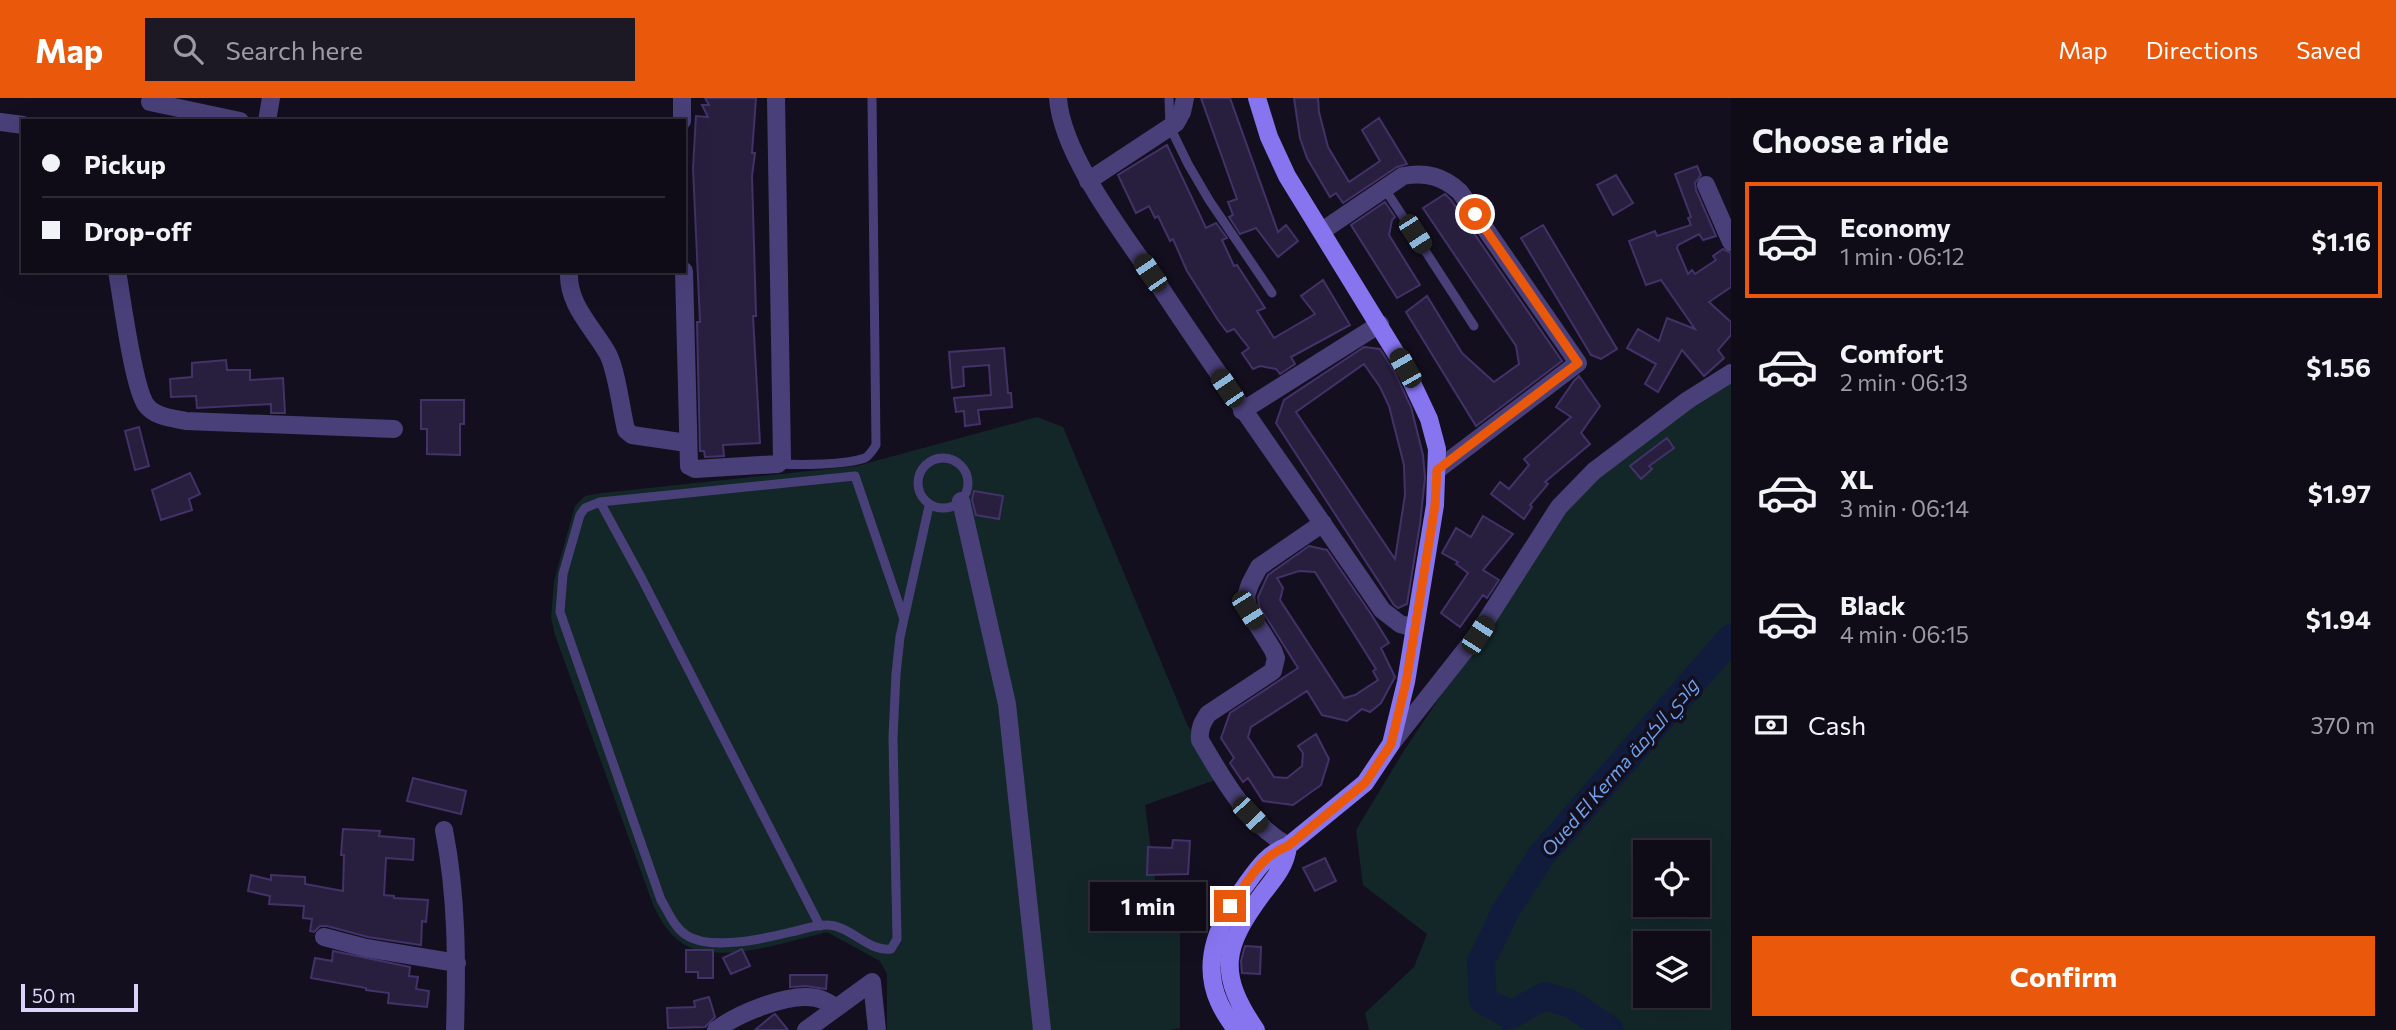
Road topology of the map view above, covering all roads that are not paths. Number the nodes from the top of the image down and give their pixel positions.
1 (271, 98) edge
2 (682, 98) edge
3 (776, 98) edge
4 (872, 98) edge
5 (1058, 98) edge
6 (1170, 98) edge
7 (1185, 98) edge
8 (1257, 98) edge
9 (149, 102) dead end
10 (230, 119) edge
11 (267, 119) edge
12 (682, 119) edge
13 (0, 122) edge
14 (21, 125) edge
15 (1170, 127) junction
16 (1088, 181) junction
17 (1706, 185) dead end
18 (1385, 189) junction
19 (1322, 231) junction
20 (1731, 242) edge
21 (117, 273) edge
22 (569, 273) edge
23 (684, 273) edge
24 (1272, 293) dead end
25 (1380, 324) junction
26 (1474, 326) dead end
27 (1731, 373) edge
28 (1242, 411) junction
29 (394, 429) dead end
30 (687, 443) junction
31 (778, 464) junction
32 (1437, 470) junction
33 (961, 501) junction
34 (600, 502) junction
35 (929, 506) junction
36 (1323, 523) junction
37 (904, 618) junction
38 (1415, 628) junction
39 (1391, 744) junction
40 (444, 830) dead end
41 (1288, 846) junction
42 (820, 926) junction
43 (324, 937) dead end
44 (457, 963) junction
45 (836, 1007) junction
46 (455, 1030) edge
47 (716, 1030) edge
48 (806, 1030) edge
49 (877, 1030) edge
50 (1042, 1030) edge
51 (1236, 1030) edge
52 (1256, 1030) edge

1 - 11 street
2 - 12 street
3 - 31 street
4 - 31 lane
5 - 16 street
6 - 15 lane
7 - 15 street
8 - 19 street
9 - 10 street
13 - 14 street
15 - 16 street
15 - 24 lane
16 - 28 street
17 - 20 street
18 - 19 street
18 - 26 lane
18 - 32 street
19 - 25 street
21 - 29 street
22 - 30 street
23 - 30 street
25 - 28 street
25 - 32 street
27 - 39 street
28 - 36 street
30 - 31 street
32 - 38 street
33 - 35 lane
33 - 35 lane
33 - 50 street
34 - 37 lane
34 - 42 lane
34 - 42 lane
35 - 37 lane
36 - 38 street
36 - 41 street
37 - 42 lane
38 - 39 street
39 - 41 street
40 - 44 street
41 - 51 street
41 - 52 street
43 - 44 street
44 - 46 street
45 - 47 street
45 - 48 street
45 - 49 street

